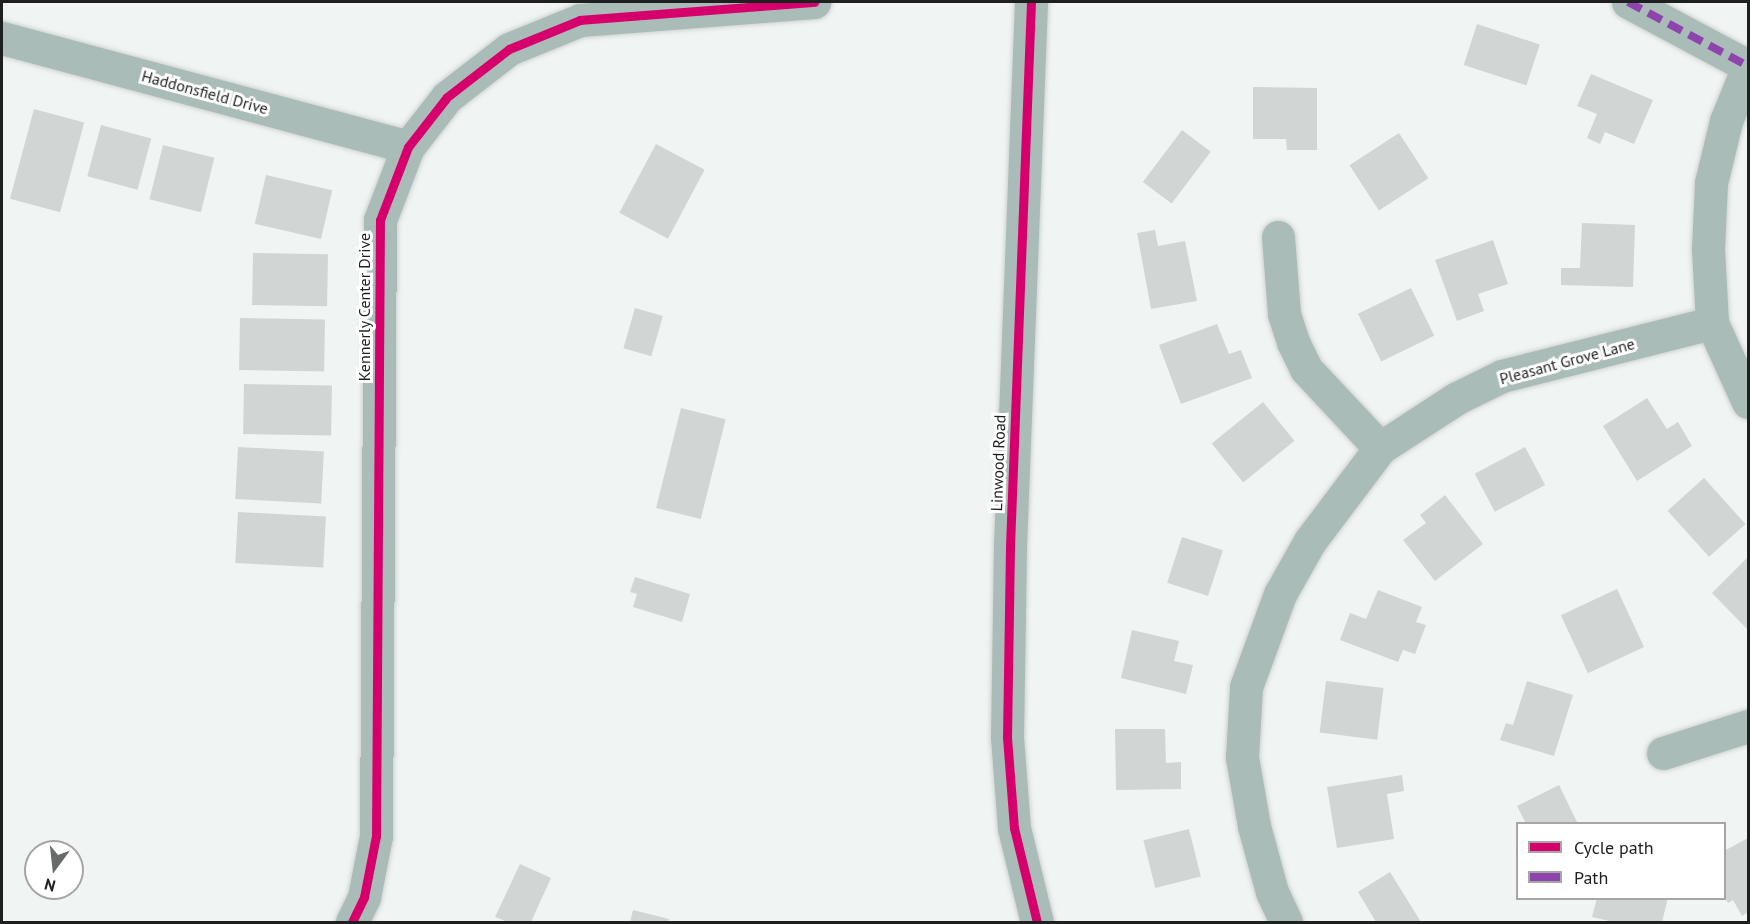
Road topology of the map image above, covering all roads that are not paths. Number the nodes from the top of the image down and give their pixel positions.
1 (814, 2) edge
2 (1031, 2) edge
3 (1628, 2) edge
4 (2, 38) edge
5 (1749, 67) edge
6 (408, 147) junction
7 (1278, 237) dead end
8 (1712, 323) junction
9 (1749, 402) edge
10 (1380, 448) junction
11 (1749, 726) edge
12 (1663, 753) dead end
13 (352, 922) edge
14 (1037, 922) edge
15 (1286, 922) edge

1 - 6 street, Kennerly Center Drive
2 - 14 street, Linwood Road
3 - 5 street
4 - 6 street, Haddonsfield Drive
5 - 8 street
6 - 13 street, Kennerly Center Drive
7 - 10 street
8 - 9 street
8 - 10 street, Pleasant Grove Lane
10 - 15 street, Pleasant Grove Lane
11 - 12 street

